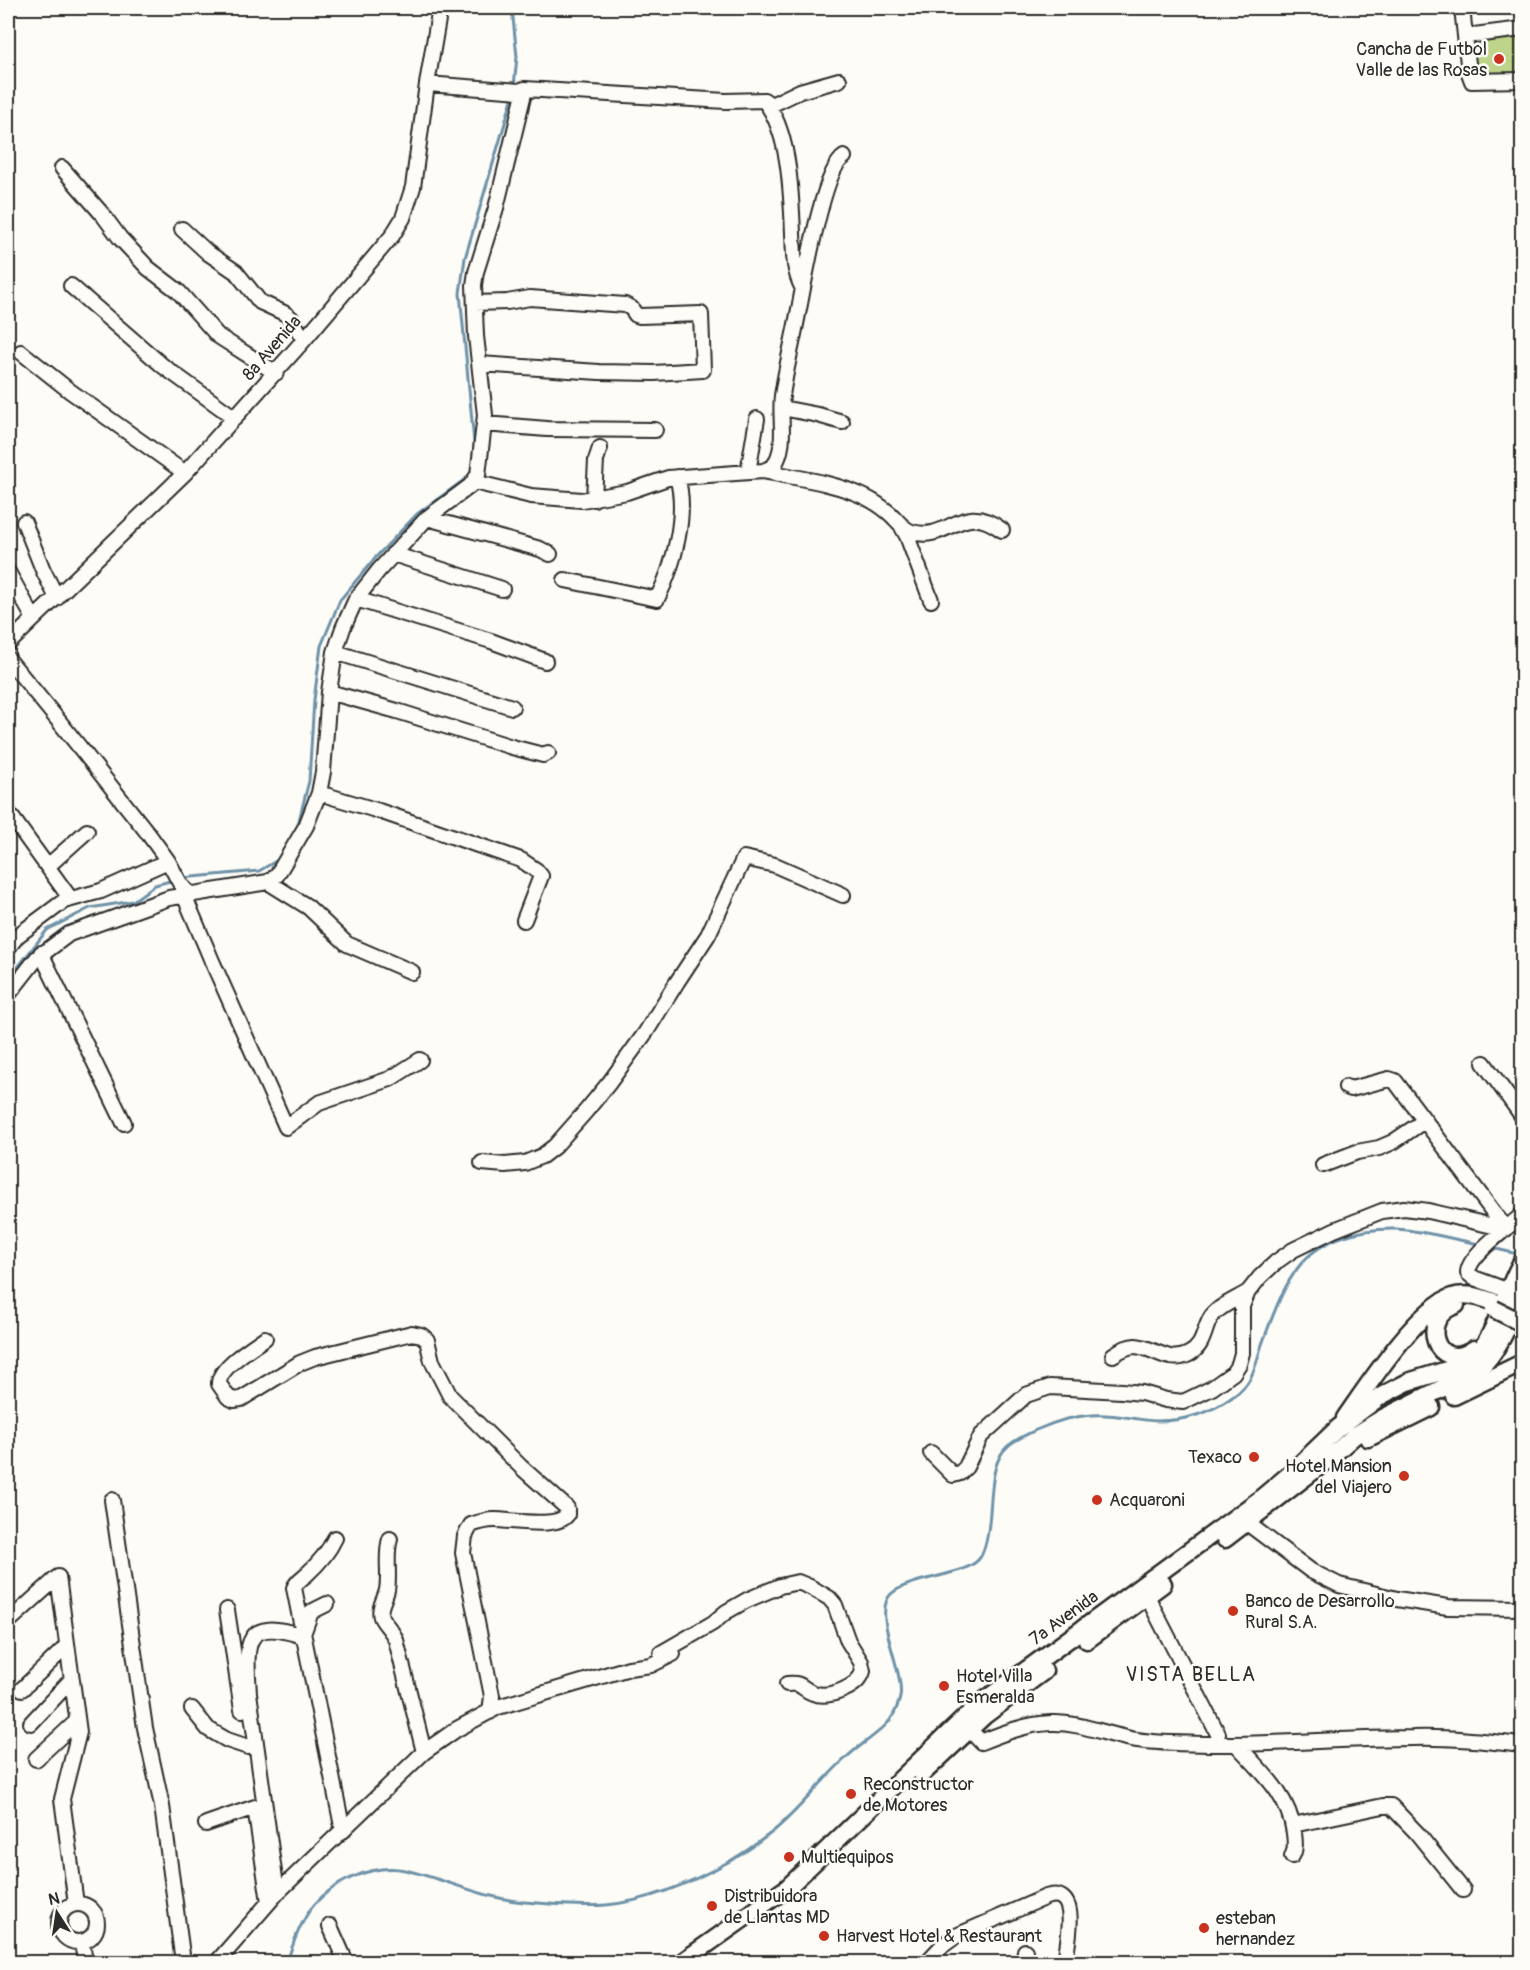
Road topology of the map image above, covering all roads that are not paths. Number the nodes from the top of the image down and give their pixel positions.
1 (440, 8) edge
2 (1462, 8) edge
3 (1522, 29) edge
4 (1466, 36) junction
5 (839, 80) dead end
6 (1522, 80) edge
7 (427, 84) junction
8 (522, 90) junction
9 (764, 100) junction
10 (844, 157) dead end
11 (62, 168) dead end
12 (182, 229) dead end
13 (70, 286) dead end
14 (802, 287) junction
15 (475, 303) junction
16 (304, 340) junction
17 (21, 352) dead end
18 (480, 364) junction
19 (276, 373) junction
20 (782, 408) junction
21 (235, 418) junction
22 (757, 419) dead end
23 (842, 422) dead end
24 (484, 424) junction
25 (655, 430) dead end
26 (600, 448) dead end
27 (763, 471) junction
28 (747, 472) junction
29 (185, 473) junction
30 (677, 477) junction
31 (474, 482) junction
32 (594, 498) junction
33 (427, 518) junction
34 (24, 522) dead end
35 (899, 523) junction
36 (1002, 530) dead end
37 (393, 554) junction
38 (550, 554) dead end
39 (8, 572) edge
40 (565, 580) dead end
41 (502, 589) dead end
42 (57, 598) junction
43 (356, 599) junction
44 (931, 600) dead end
45 (34, 619) junction
46 (8, 644) edge
47 (335, 652) junction
48 (8, 659) edge
49 (545, 661) dead end
50 (329, 692) junction
51 (512, 707) dead end
52 (548, 753) dead end
53 (319, 793) junction
54 (8, 812) edge
55 (87, 831) dead end
56 (170, 864) junction
57 (48, 866) junction
58 (268, 882) junction
59 (185, 891) junction
60 (843, 895) dead end
61 (70, 898) junction
62 (524, 920) dead end
63 (8, 948) edge
64 (41, 953) junction
65 (412, 972) dead end
66 (8, 995) edge
67 (420, 1060) dead end
68 (1484, 1063) dead end
69 (1346, 1087) dead end
70 (1522, 1116) edge
71 (1424, 1121) junction
72 (124, 1123) dead end
73 (482, 1163) dead end
74 (1323, 1165) dead end
75 (1522, 1215) edge
76 (1506, 1229) junction
77 (1521, 1264) edge
78 (1248, 1292) junction
79 (1506, 1299) edge
80 (1522, 1314) edge
81 (1522, 1323) edge
82 (265, 1338) dead end
83 (1486, 1339) junction
84 (1113, 1355) dead end
85 (1522, 1363) edge
86 (1338, 1428) junction
87 (931, 1453) dead end
88 (1325, 1462) junction
89 (112, 1500) dead end
90 (1243, 1518) junction
91 (334, 1538) dead end
92 (390, 1539) dead end
93 (1147, 1596) junction
94 (327, 1604) dead end
95 (1522, 1608) edge
96 (227, 1610) dead end
97 (8, 1622) edge
98 (302, 1636) junction
99 (67, 1646) junction
100 (673, 1654) dead end
101 (632, 1668) junction
102 (72, 1679) junction
103 (787, 1684) dead end
104 (22, 1689) dead end
105 (192, 1709) dead end
106 (490, 1712) junction
107 (77, 1721) junction
108 (31, 1723) dead end
109 (966, 1725) junction
110 (1218, 1734) dead end
111 (1236, 1744) junction
112 (1522, 1745) edge
113 (248, 1747) junction
114 (424, 1752) junction
115 (36, 1759) dead end
116 (255, 1807) junction
117 (206, 1824) dead end
118 (1293, 1825) junction
119 (343, 1831) junction
120 (1292, 1856) dead end
121 (1463, 1890) dead end
122 (273, 1898) junction
123 (76, 1904) junction
124 (330, 1926) dead end
125 (82, 1942) junction
126 (86, 1962) edge
127 (183, 1962) edge
128 (217, 1962) edge
129 (346, 1962) edge
130 (682, 1962) edge
131 (700, 1962) edge
132 (927, 1962) edge
133 (1065, 1962) edge

1 - 7 street, 8a Avenida
2 - 4 street
3 - 4 street
4 - 6 street
5 - 9 street
7 - 8 street
7 - 16 street, 8a Avenida
8 - 9 street
8 - 15 street
9 - 14 street
10 - 14 street
11 - 19 street
12 - 16 street
13 - 21 street
14 - 20 street
15 - 18 street
15 - 18 street
16 - 19 street, 8a Avenida
17 - 29 street
18 - 24 street
19 - 21 street, 8a Avenida
20 - 23 street
20 - 27 street
21 - 29 street, 8a Avenida
22 - 28 street
24 - 25 street
24 - 31 street
26 - 32 street
27 - 28 street
27 - 35 street
28 - 30 street
29 - 42 street, 8a Avenida
30 - 32 street
30 - 40 street
31 - 32 street
31 - 33 street
33 - 37 street
33 - 38 street
34 - 42 street
35 - 36 street
35 - 44 street
37 - 41 street
37 - 43 street
39 - 45 street
42 - 45 street, 8a Avenida
43 - 47 street
43 - 49 street
45 - 46 street, 8a Avenida
47 - 50 street
47 - 51 street
48 - 56 street
50 - 52 street
50 - 53 street
53 - 58 street
53 - 62 street
54 - 57 street
55 - 57 street
56 - 59 street
56 - 61 street
57 - 61 street
58 - 59 street
58 - 65 street
59 - 64 street
59 - 67 street
60 - 73 street
61 - 63 street
64 - 66 street
64 - 72 street
68 - 70 street
69 - 71 street
71 - 74 street
71 - 76 street
75 - 76 street
76 - 78 street
76 - 79 street
77 - 79 main road
78 - 84 street
78 - 87 street
79 - 80 main road
79 - 81 main road, bridge
79 - 83 main road
79 - 83 main road
79 - 86 main road
79 - 88 main road
82 - 106 street
83 - 86 main road
85 - 88 main road
86 - 90 main road, 7a Avenida
88 - 90 main road, 7a Avenida
89 - 127 street
90 - 93 main road, 7a Avenida
90 - 95 street
90 - 109 main road, 7a Avenida
91 - 98 street
92 - 114 street
93 - 109 main road, 7a Avenida
93 - 110 street
94 - 98 street
96 - 113 street
97 - 99 street
98 - 119 street
98 - 122 street
99 - 102 street
99 - 104 street
100 - 101 street
101 - 103 street
101 - 106 street
102 - 107 street
102 - 108 street
105 - 113 street
106 - 114 street
107 - 115 street
107 - 123 street
109 - 111 street
109 - 130 main road, 7a Avenida
109 - 131 main road, 7a Avenida
111 - 112 street
111 - 118 street
113 - 116 street
114 - 119 street
116 - 117 street
116 - 122 street
118 - 120 street
118 - 121 street
119 - 122 street
122 - 128 street
123 - 125 street
123 - 125 street
124 - 129 street
125 - 126 street
132 - 133 street

